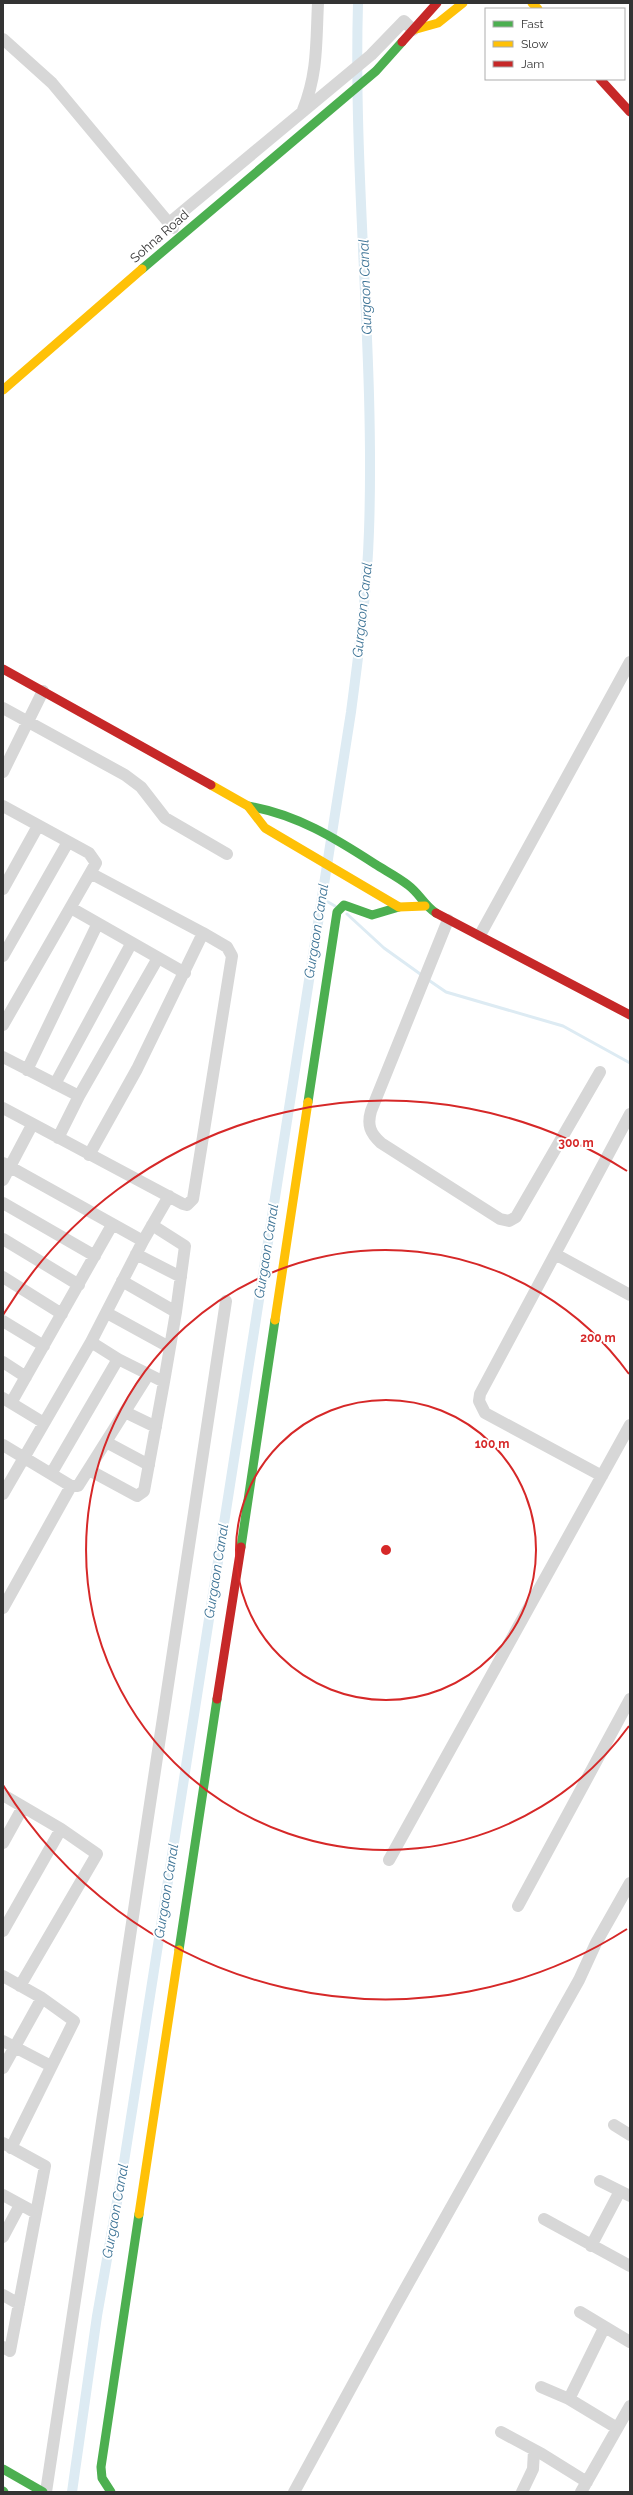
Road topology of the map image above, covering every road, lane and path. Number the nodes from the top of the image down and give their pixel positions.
1 (318, 3) edge
2 (463, 3) edge
3 (436, 4) edge
4 (413, 30) junction
5 (3, 39) edge
6 (601, 80) edge
7 (630, 112) edge
8 (302, 113) junction
9 (169, 223) junction
10 (179, 236) junction
11 (3, 390) edge
12 (630, 662) edge
13 (3, 669) edge
14 (43, 691) junction
15 (3, 708) edge
16 (28, 721) junction
17 (3, 772) edge
18 (3, 806) edge
19 (248, 806) junction
20 (38, 826) junction
21 (68, 842) junction
22 (227, 854) dead end
23 (92, 874) junction
24 (3, 889) edge
25 (425, 906) junction
26 (399, 907) junction
27 (71, 908) junction
28 (448, 920) junction
29 (97, 924) junction
30 (203, 932) junction
31 (480, 935) junction
32 (131, 944) junction
33 (3, 956) edge
34 (158, 958) junction
35 (185, 973) junction
36 (630, 1015) edge
37 (3, 1025) edge
38 (3, 1057) edge
39 (27, 1070) junction
40 (600, 1072) dead end
41 (55, 1084) junction
42 (79, 1096) junction
43 (3, 1108) edge
44 (630, 1114) edge
45 (32, 1125) junction
46 (58, 1138) junction
47 (89, 1155) junction
48 (7, 1165) edge
49 (3, 1180) edge
50 (169, 1196) junction
51 (3, 1203) edge
52 (112, 1225) junction
53 (152, 1225) junction
54 (3, 1239) edge
55 (143, 1241) junction
56 (136, 1254) junction
57 (555, 1254) junction
58 (95, 1256) junction
59 (3, 1277) edge
60 (181, 1277) junction
61 (122, 1281) junction
62 (79, 1285) junction
63 (630, 1294) edge
64 (226, 1301) dead end
65 (107, 1312) junction
66 (176, 1312) junction
67 (62, 1314) junction
68 (3, 1321) edge
69 (91, 1342) junction
70 (44, 1346) junction
71 (169, 1347) junction
72 (118, 1359) junction
73 (3, 1362) edge
74 (148, 1375) junction
75 (26, 1376) junction
76 (164, 1382) junction
77 (7, 1401) edge
78 (125, 1412) junction
79 (44, 1423) junction
80 (630, 1425) edge
81 (156, 1427) junction
82 (106, 1442) junction
83 (3, 1445) edge
84 (24, 1457) junction
85 (149, 1465) junction
86 (89, 1470) junction
87 (51, 1474) junction
88 (602, 1476) junction
89 (71, 1486) junction
90 (3, 1494) edge
91 (3, 1608) edge
92 (630, 1699) edge
93 (3, 1795) edge
94 (23, 1807) junction
95 (61, 1829) junction
96 (3, 1842) edge
97 (389, 1860) dead end
98 (630, 1883) edge
99 (518, 1906) dead end
100 (3, 1931) edge
101 (3, 1976) edge
102 (20, 1986) junction
103 (42, 1998) junction
104 (3, 2041) edge
105 (15, 2047) junction
106 (51, 2066) junction
107 (3, 2068) edge
108 (614, 2125) dead end
109 (630, 2134) edge
110 (7, 2146) edge
111 (600, 2181) dead end
112 (625, 2194) edge
113 (3, 2195) edge
114 (20, 2205) junction
115 (36, 2213) junction
116 (544, 2220) dead end
117 (3, 2237) edge
118 (591, 2246) junction
119 (630, 2266) edge
120 (3, 2295) edge
121 (19, 2304) junction
122 (580, 2312) dead end
123 (604, 2328) junction
124 (630, 2342) edge
125 (3, 2347) edge
126 (541, 2387) dead end
127 (570, 2399) junction
128 (630, 2406) edge
129 (617, 2428) junction
130 (501, 2432) dead end
131 (534, 2450) junction
132 (3, 2469) edge
133 (584, 2487) edge
134 (43, 2492) edge
135 (46, 2492) edge
136 (111, 2492) edge
137 (294, 2492) edge
138 (522, 2492) edge

1 - 8 street
2 - 4 street
3 - 4 street, Sohna Road
4 - 8 street
4 - 10 street, Sohna Road
5 - 9 street
6 - 7 street
8 - 9 street
9 - 10 street
10 - 11 street, Sohna Road
12 - 31 street
13 - 14 street
14 - 16 street
14 - 19 street
15 - 16 street
16 - 17 street
16 - 22 street
18 - 20 street
19 - 25 street
19 - 26 street
20 - 21 street
20 - 24 street
21 - 23 street
21 - 33 street
23 - 27 street
23 - 30 street
25 - 26 street
25 - 28 street
26 - 136 street
27 - 29 street
27 - 37 street
28 - 31 street
28 - 40 street
29 - 32 street
29 - 39 street
30 - 35 street
30 - 50 street
31 - 36 street
32 - 34 street
32 - 41 street
34 - 35 street
34 - 42 street
35 - 47 street
38 - 39 street
39 - 41 street
41 - 42 street
42 - 46 street
43 - 45 street
44 - 57 street
45 - 46 street
45 - 48 street
46 - 47 street
47 - 50 street
48 - 49 street
48 - 52 street
50 - 53 street
51 - 58 street
52 - 55 street
52 - 58 street
53 - 55 street
53 - 60 street
54 - 62 street
55 - 56 street
56 - 60 street
56 - 61 street
57 - 63 street
57 - 88 street
58 - 62 street
59 - 67 street
60 - 66 street
61 - 65 street
61 - 66 street
62 - 67 street
64 - 135 street
65 - 69 street
65 - 71 street
66 - 71 street
67 - 70 street
68 - 70 street
69 - 72 street
69 - 79 street
70 - 75 street
71 - 76 street
72 - 74 street
72 - 87 street
73 - 75 street
74 - 76 street
74 - 78 street
75 - 77 street
76 - 81 street
77 - 79 street
78 - 81 street
78 - 82 street
79 - 84 street
80 - 88 street
81 - 85 street
82 - 85 street
82 - 86 street
83 - 84 street
84 - 87 street
84 - 90 street
85 - 86 street
86 - 89 street
87 - 89 street
88 - 97 street
89 - 91 street
92 - 99 street
93 - 94 street
94 - 95 street
94 - 96 street
95 - 100 street
95 - 102 street
98 - 137 street
101 - 102 street
102 - 103 street
103 - 105 street
103 - 106 street
104 - 105 street
105 - 106 street
105 - 107 street
106 - 110 street
108 - 109 street
110 - 115 street
111 - 112 street
112 - 118 street
113 - 114 street
114 - 115 street
114 - 117 street
115 - 121 street
116 - 118 street
118 - 119 street
120 - 121 street
121 - 125 street
122 - 123 street
123 - 124 street
123 - 127 street
126 - 127 street
127 - 129 street
128 - 129 street
129 - 133 street
130 - 131 street
131 - 133 street
131 - 138 street
132 - 134 street

